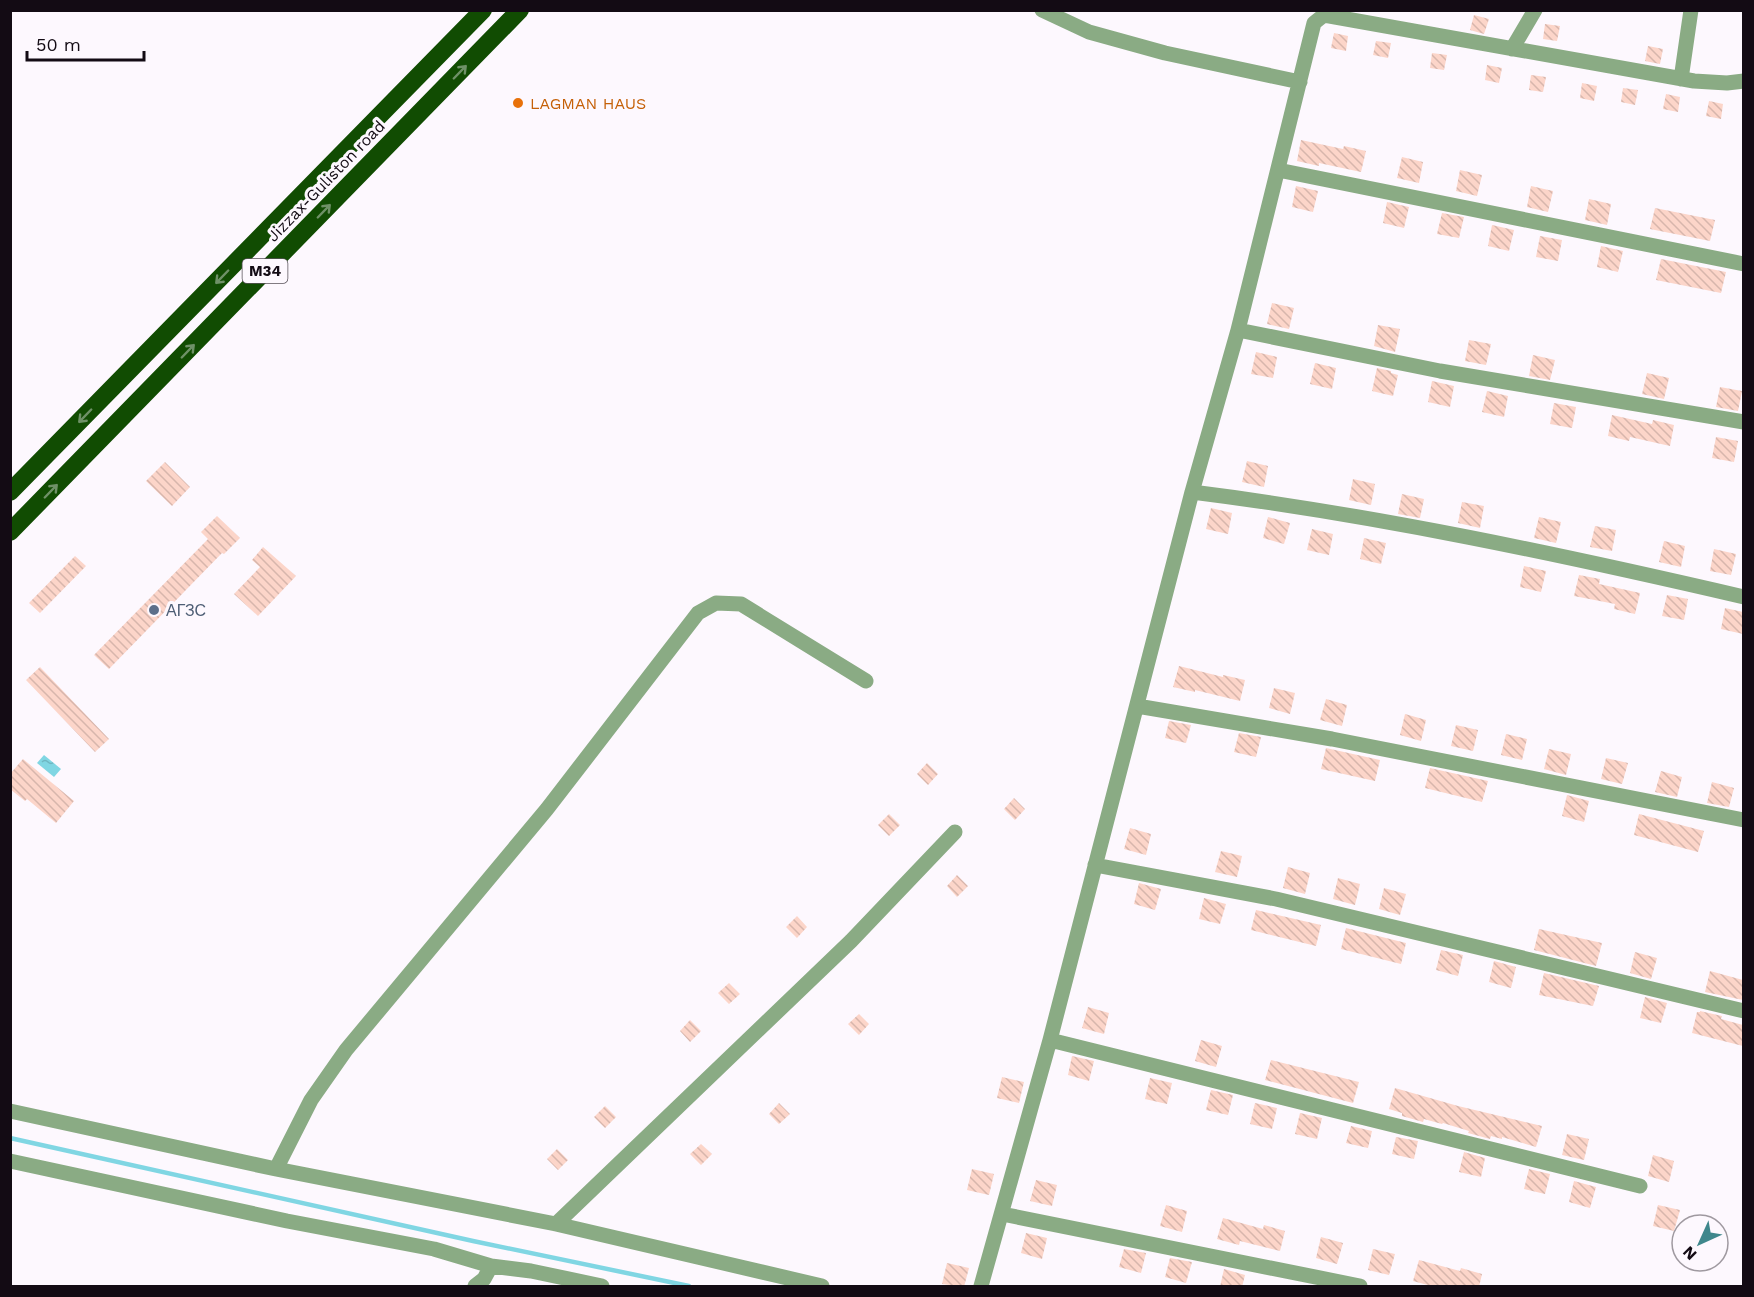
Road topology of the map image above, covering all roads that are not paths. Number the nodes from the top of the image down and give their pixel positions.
1 (483, 10) edge
2 (520, 10) edge
3 (1042, 10) edge
4 (1535, 10) edge
5 (1691, 10) edge
6 (1320, 15) edge
7 (1512, 49) junction
8 (1681, 79) junction
9 (1743, 81) edge
10 (1300, 82) junction
11 (1278, 170) junction
12 (246, 252) junction
13 (1743, 264) edge
14 (265, 271) junction
15 (1238, 330) junction
16 (1743, 422) edge
17 (10, 492) edge
18 (1192, 492) junction
19 (10, 532) edge
20 (1743, 597) edge
21 (866, 681) dead end
22 (1137, 706) junction
23 (1743, 820) edge
24 (955, 832) dead end
25 (1095, 865) junction
26 (1743, 1011) edge
27 (1050, 1040) junction
28 (10, 1111) edge
29 (10, 1161) edge
30 (276, 1169) junction
31 (1640, 1186) dead end
32 (1002, 1214) junction
33 (556, 1224) junction
34 (491, 1266) junction
35 (475, 1287) edge
36 (602, 1287) edge
37 (822, 1287) edge
38 (981, 1287) edge
39 (1360, 1287) edge

1 - 12 highway, Jizzax-Guliston road / M34
14 -> 2 highway, Jizzax-Guliston road / M34
3 - 10 street
4 - 7 street
5 - 8 street
6 - 7 street
6 - 10 street
7 - 8 street
8 - 9 street
10 - 11 street
11 - 13 street
11 - 15 street
12 - 14 highway
12 -> 17 highway, Jizzax-Guliston road / M34
19 -> 14 highway, Jizzax-Guliston road / M34
15 - 16 street
15 - 18 street
18 - 20 street
18 - 22 street
21 - 30 street
22 - 23 street
22 - 25 street
24 - 33 street
25 - 26 street
25 - 27 street
27 - 31 street
27 - 32 street
28 - 30 street
29 - 34 street
30 - 33 street
32 - 38 street
32 - 39 street
33 - 37 street
34 - 35 street
34 - 36 street

